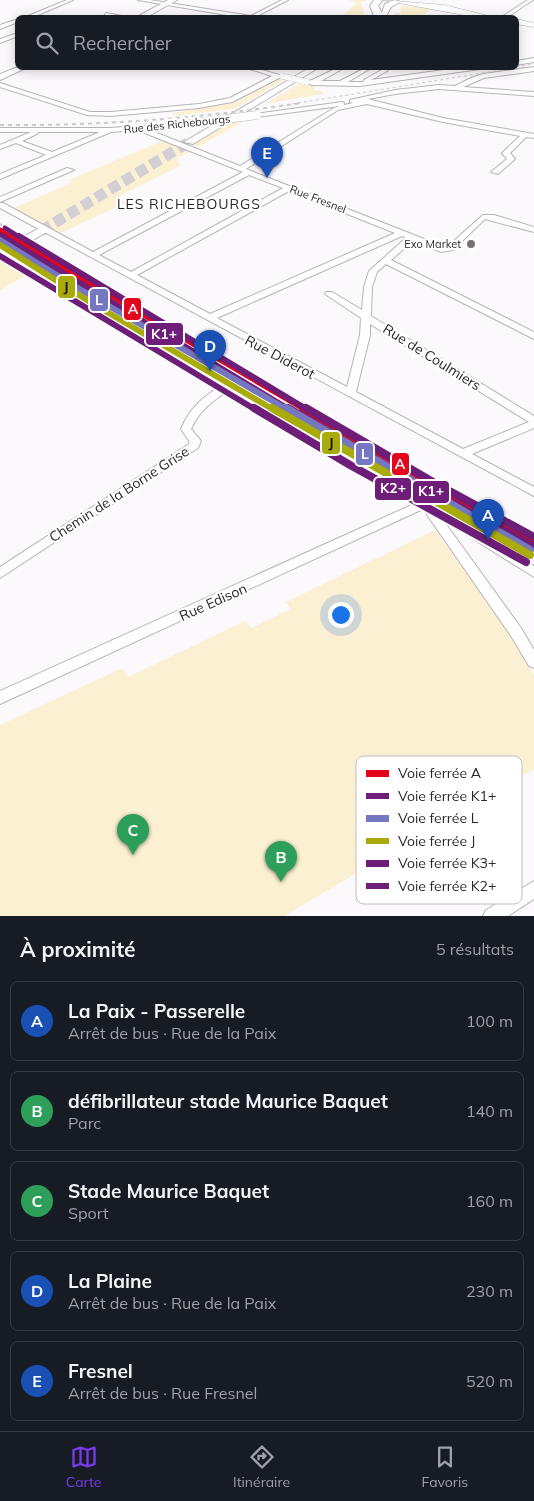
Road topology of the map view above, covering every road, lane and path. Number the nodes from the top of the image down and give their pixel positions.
1 (71, 0) edge
2 (140, 0) edge
3 (286, 0) edge
4 (378, 0) edge
5 (386, 0) edge
6 (424, 0) edge
7 (531, 0) edge
8 (400, 1) edge
9 (169, 2) edge
10 (32, 15) edge
11 (144, 15) edge
12 (244, 15) edge
13 (259, 15) edge
14 (378, 15) edge
15 (384, 15) edge
16 (480, 15) edge
17 (488, 15) edge
18 (506, 15) edge
19 (15, 21) edge
20 (519, 22) edge
21 (534, 25) edge
22 (0, 28) edge
23 (15, 33) edge
24 (15, 35) edge
25 (0, 40) edge
26 (534, 60) edge
27 (519, 62) edge
28 (534, 69) edge
29 (17, 70) edge
30 (258, 70) edge
31 (311, 70) edge
32 (337, 70) edge
33 (365, 70) edge
34 (385, 70) dead end
35 (453, 70) edge
36 (469, 70) edge
37 (280, 76) junction
38 (0, 77) edge
39 (312, 83) junction
40 (360, 84) junction
41 (0, 85) edge
42 (338, 88) junction
43 (457, 88) junction
44 (534, 94) edge
45 (366, 101) junction
46 (355, 103) junction
47 (329, 105) junction
48 (339, 108) junction
49 (138, 128) junction
50 (0, 130) edge
51 (110, 130) junction
52 (37, 131) junction
53 (525, 134) junction
54 (534, 136) edge
55 (16, 141) junction
56 (188, 142) tunnel mouth
57 (0, 147) edge
58 (53, 155) junction
59 (241, 169) junction
60 (70, 170) dead end
61 (249, 172) junction
62 (496, 172) dead end
63 (0, 177) edge
64 (289, 188) junction
65 (0, 200) edge
66 (0, 205) edge
67 (534, 230) edge
68 (41, 231) tunnel mouth
69 (400, 234) junction
70 (410, 239) junction
71 (2, 254) edge
72 (93, 255) junction
73 (385, 260) junction
74 (130, 275) junction
75 (329, 294) dead end
76 (208, 318) junction
77 (367, 318) junction
78 (534, 336) edge
79 (228, 386) junction
80 (350, 394) junction
81 (534, 423) edge
82 (464, 453) junction
83 (534, 492) edge
84 (426, 503) junction
85 (456, 522) junction
86 (441, 525) junction
87 (534, 572) edge
88 (0, 573) edge
89 (534, 662) edge
90 (0, 698) edge
91 (534, 889) edge
92 (522, 897) edge
93 (511, 904) edge
94 (492, 916) edge

1 - 10 street
2 - 9 street
3 - 13 street
4 - 14 main road
5 - 8 main road
6 - 17 main road
7 - 18 street
8 - 15 main road
8 - 16 main road
9 - 11 main road
9 - 12 street
19 - 22 street
20 - 21 main road
22 - 23 street
24 - 25 street
26 - 27 street
28 - 43 street
29 - 38 main road
30 - 37 street
31 - 56 main road
32 - 39 street
33 - 42 street
34 - 40 street
35 - 40 street
36 - 42 street
37 - 39 street, bridge
37 - 41 street
39 - 42 street
40 - 42 street
43 - 44 street
43 - 45 street
45 - 46 street
45 - 53 street
46 - 47 street, Rue des Richebourgs
46 - 48 street
47 - 48 street
47 - 49 street, Rue des Richebourgs, bridge
48 - 59 street
49 - 51 street, Rue des Richebourgs
49 - 59 street, Rue Fresnel
50 - 52 street, Rue des Richebourgs
51 - 52 street, Rue des Richebourgs
51 - 58 street
52 - 55 street
53 - 54 street
53 - 62 street
55 - 57 street
55 - 58 street
58 - 63 street
59 - 61 street, Rue Fresnel
60 - 65 street
61 - 64 street, Rue Fresnel
61 - 72 street
64 - 69 street, Rue Fresnel
64 - 74 street
66 - 72 street, Rue Diderot
67 - 70 street, Rue Fresnel
68 - 71 main road
69 - 70 street, Rue Fresnel
69 - 76 street
70 - 73 street
71 - 79 street
72 - 74 street, Rue Diderot
73 - 77 street
73 - 78 street
74 - 76 street, Rue Diderot
75 - 77 street, Rue de Coulmiers
76 - 80 street, Rue Diderot
77 - 80 street
77 - 81 street, Rue de Coulmiers
79 - 84 street
79 - 88 street, Chemin de la Borne Grise
80 - 82 street, Rue Diderot
81 - 82 street
82 - 83 street, Rue Diderot
84 - 85 street
84 - 86 street
84 - 90 street, Rue Edison
85 - 86 street
85 - 87 street
86 - 89 street
91 - 92 street
93 - 94 street

